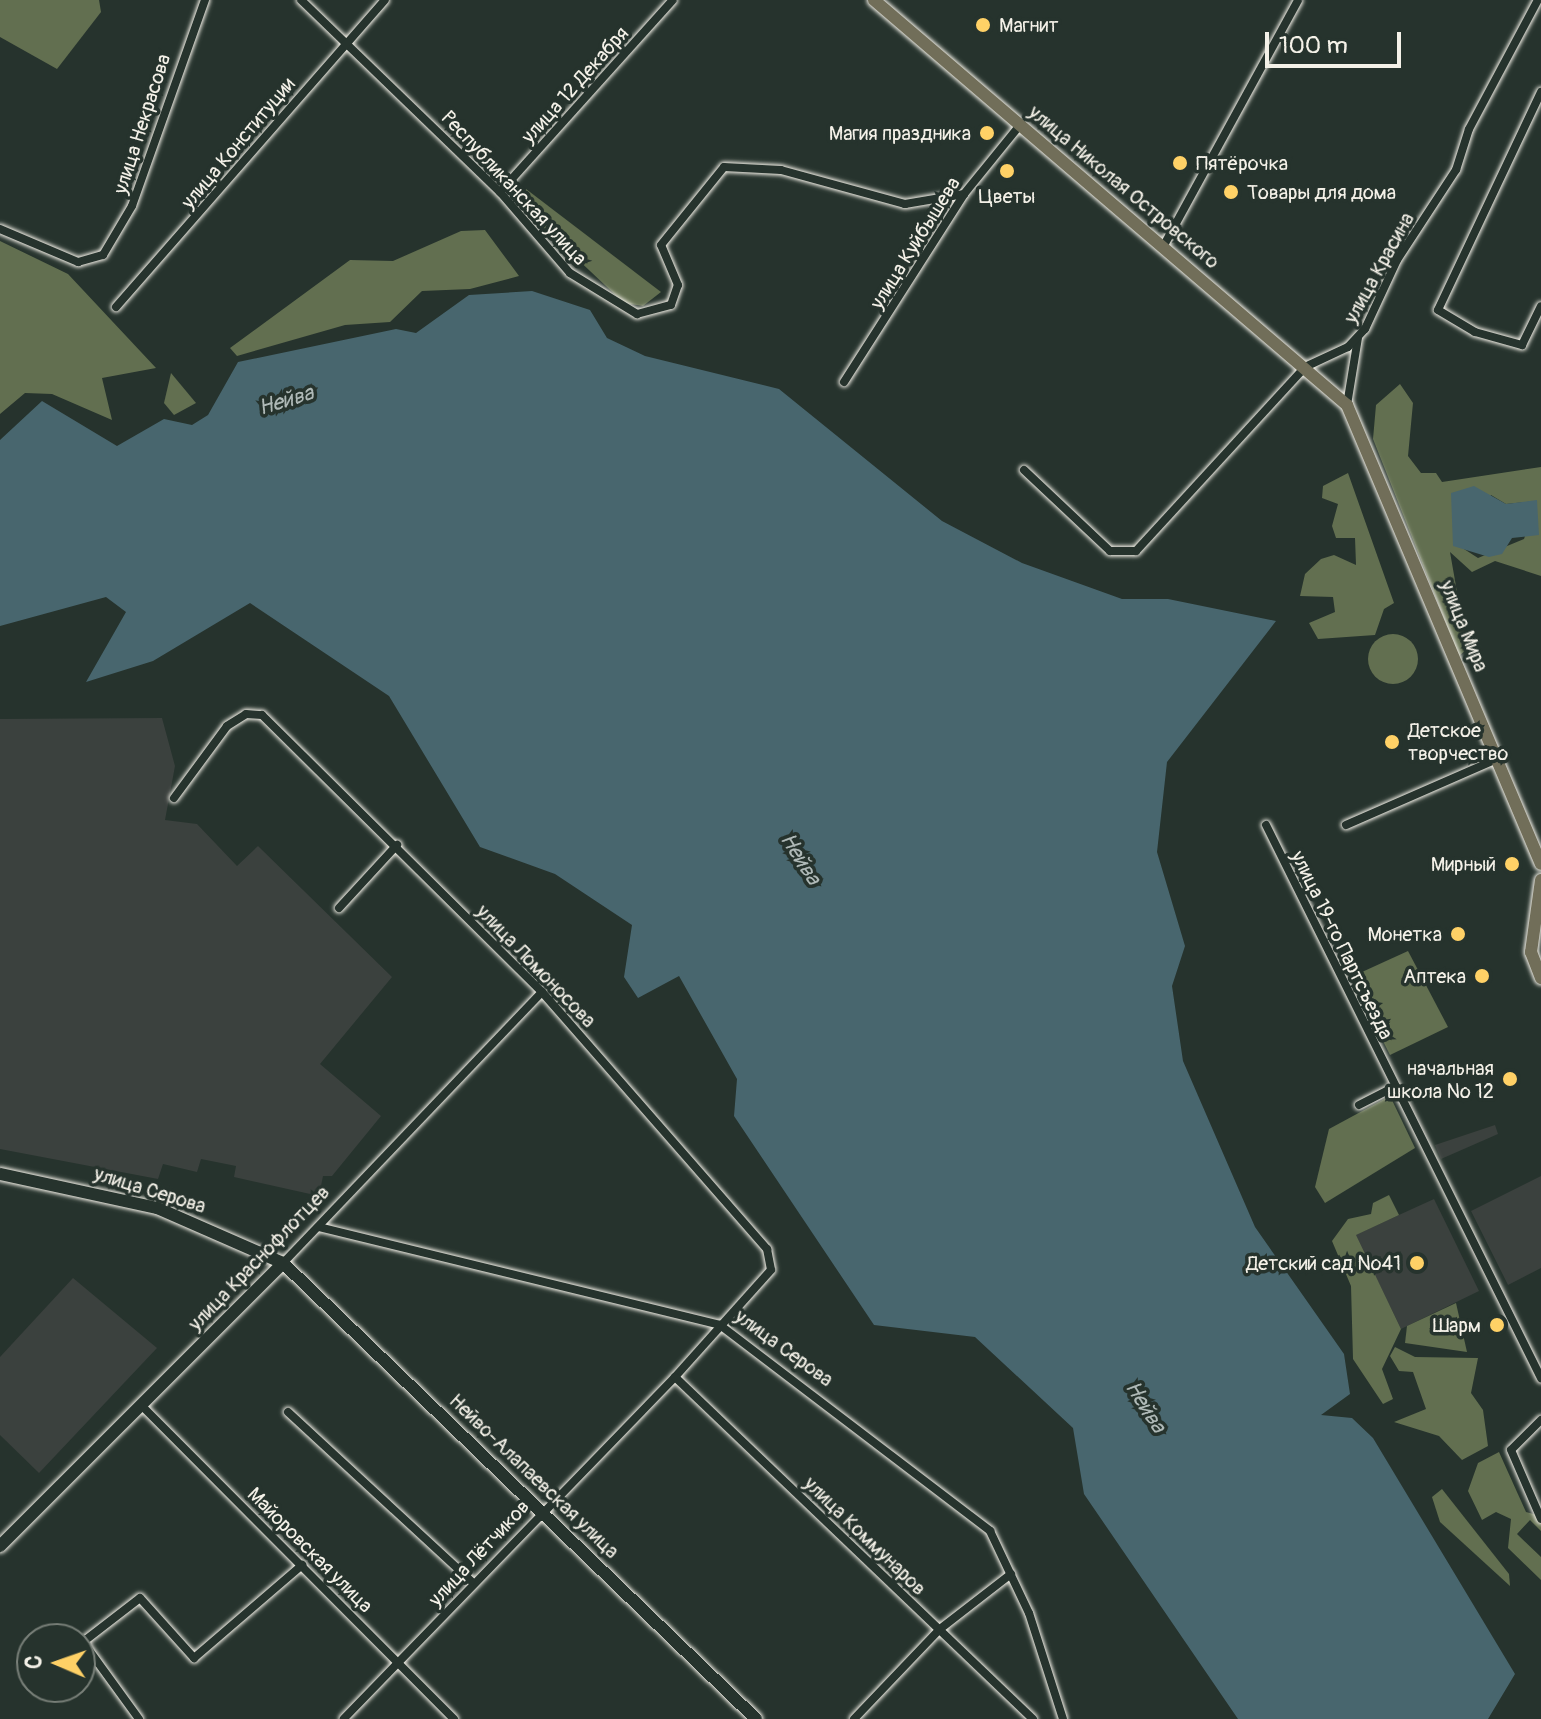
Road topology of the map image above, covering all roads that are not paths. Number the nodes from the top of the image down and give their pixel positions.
1 (205, 0) edge
2 (301, 0) edge
3 (385, 0) edge
4 (673, 0) edge
5 (874, 0) edge
6 (1298, 0) edge
7 (1538, 0) edge
8 (349, 41) junction
9 (1541, 92) edge
10 (1020, 125) junction
11 (500, 192) junction
12 (964, 194) junction
13 (0, 229) edge
14 (1163, 247) junction
15 (1541, 306) edge
16 (116, 307) dead end
17 (1538, 319) edge
18 (1359, 338) junction
19 (1305, 367) junction
20 (844, 382) dead end
21 (1347, 405) junction
22 (1024, 470) dead end
23 (1497, 759) junction
24 (174, 798) dead end
25 (1266, 825) dead end
26 (1346, 825) dead end
27 (397, 845) junction
28 (1541, 864) edge
29 (1541, 880) edge
30 (339, 908) dead end
31 (1541, 978) edge
32 (542, 992) junction
33 (1394, 1087) junction
34 (1359, 1105) dead end
35 (0, 1174) edge
36 (319, 1227) junction
37 (283, 1263) junction
38 (771, 1270) joint
39 (720, 1325) junction
40 (675, 1377) junction
41 (1541, 1378) edge
42 (142, 1406) junction
43 (288, 1412) dead end
44 (1541, 1420) edge
45 (541, 1510) junction
46 (1540, 1518) edge
47 (0, 1546) edge
48 (302, 1565) junction
49 (1011, 1574) junction
50 (471, 1581) junction
51 (940, 1629) junction
52 (401, 1662) junction
53 (139, 1719) edge
54 (344, 1719) edge
55 (454, 1719) edge
56 (756, 1719) edge
57 (854, 1719) edge
58 (1033, 1719) edge
59 (1063, 1719) edge

1 - 13 street, улица Некрасова
2 - 8 street, Республиканская улица
3 - 8 street, улица Конституции
4 - 11 street, улица 12 Декабря
5 - 10 main road, улица Николая Островского
6 - 14 street
7 - 18 street, улица Красина
8 - 11 street, Республиканская улица
8 - 16 street, улица Конституции
9 - 17 street
10 - 12 street, улица Куйбышева
10 - 14 main road, улица Николая Островского
11 - 12 street, Республиканская улица
12 - 20 street, улица Куйбышева
14 - 19 main road, улица Николая Островского
15 - 17 street
18 - 19 street, улица Красина
18 - 21 street
19 - 21 main road, улица Николая Островского
19 - 22 street, улица Красина
21 - 23 main road, улица Мира
23 - 26 street
23 - 28 main road, улица Мира
24 - 27 street, улица Ломоносова
25 - 33 street, улица 19-го Партсъезда
27 - 30 street
27 - 32 street, улица Ломоносова
29 - 31 main road
32 - 36 street, улица Краснофлотцев
32 - 38 street, улица Ломоносова
33 - 34 street
33 - 41 street, улица 19-го Партсъезда
35 - 37 main road, улица Серова
36 - 37 street, улица Краснофлотцев
36 - 39 street, улица Серова
37 - 42 main road, улица Краснофлотцев
37 - 45 main road, Нейво-Алапаевская улица
38 - 39 street, улица Лётчиков
39 - 40 street, улица Лётчиков
39 - 49 street, улица Серова
40 - 45 street, улица Лётчиков
40 - 51 street, улица Коммунаров
42 - 47 main road, улица Краснофлотцев
42 - 48 street, Майоровская улица
43 - 50 street
44 - 46 street
45 - 50 street, улица Лётчиков
45 - 56 main road, Нейво-Алапаевская улица
48 - 52 street, Майоровская улица
48 - 53 street
49 - 51 street
49 - 59 street, улица Серова
50 - 52 street, улица Лётчиков
51 - 57 street
51 - 58 street, улица Коммунаров
52 - 54 street, улица Лётчиков
52 - 55 street, Майоровская улица

